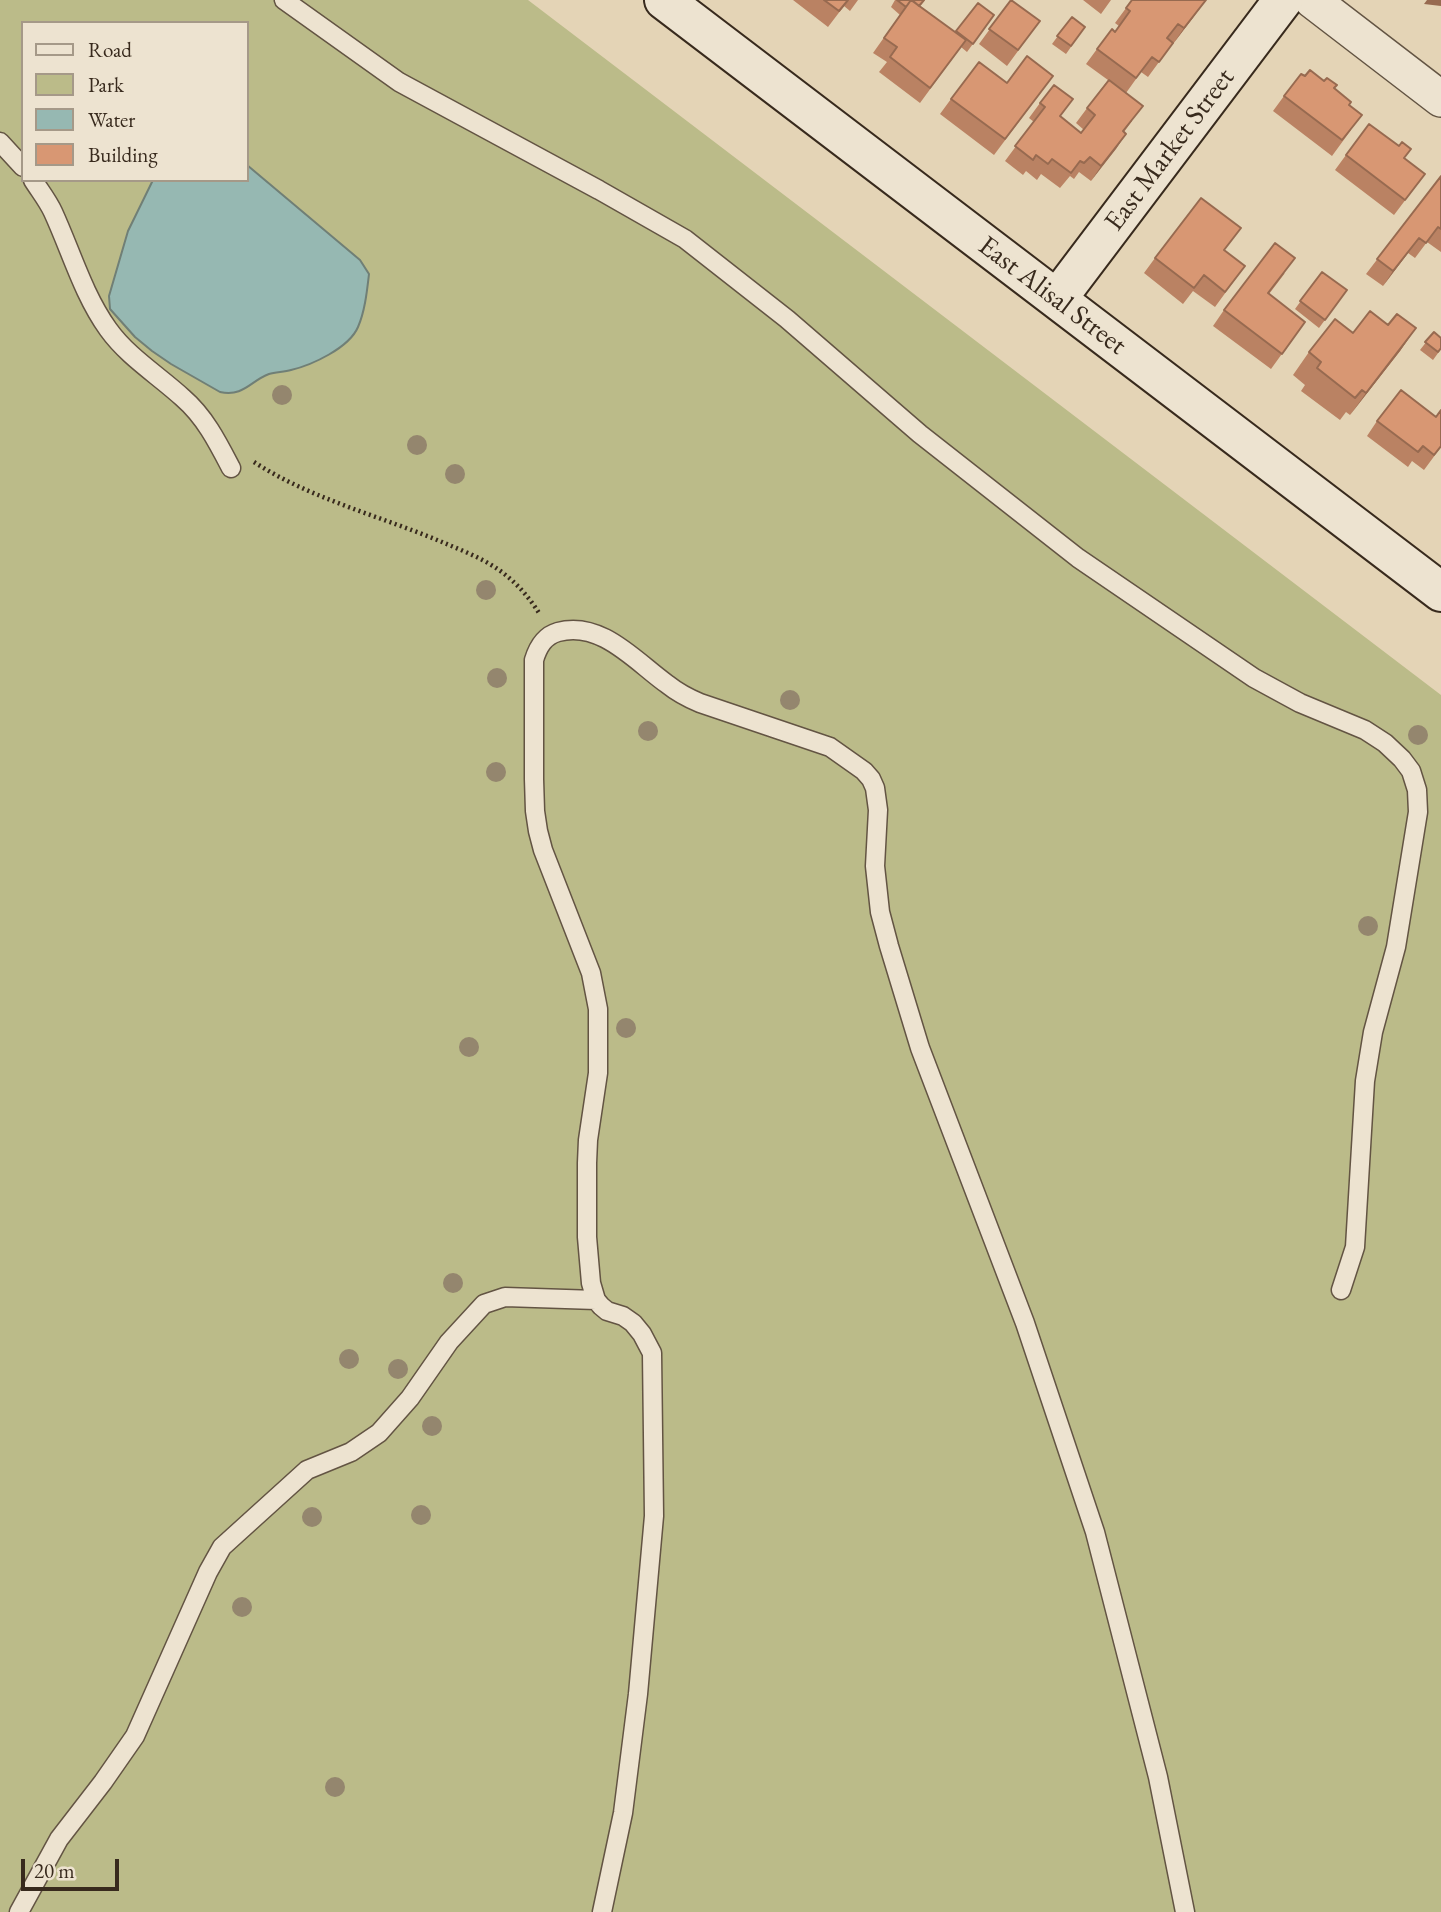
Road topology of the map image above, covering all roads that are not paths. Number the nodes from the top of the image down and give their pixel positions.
1 (284, 0) edge
2 (664, 0) edge
3 (1283, 0) edge
4 (1312, 0) edge
5 (1441, 99) edge
6 (0, 142) edge
7 (21, 165) edge
8 (34, 182) edge
9 (1057, 299) junction
10 (231, 468) dead end
11 (1441, 592) edge
12 (1341, 1290) dead end
13 (596, 1300) junction
14 (19, 1912) edge
15 (602, 1912) edge
16 (1185, 1912) edge

1 - 12 lane
2 - 9 street, East Alisal Street
3 - 9 street, East Market Street
4 - 5 street
6 - 7 lane
8 - 10 lane
9 - 11 street, East Alisal Street
13 - 14 lane
13 - 15 lane
13 - 16 lane

